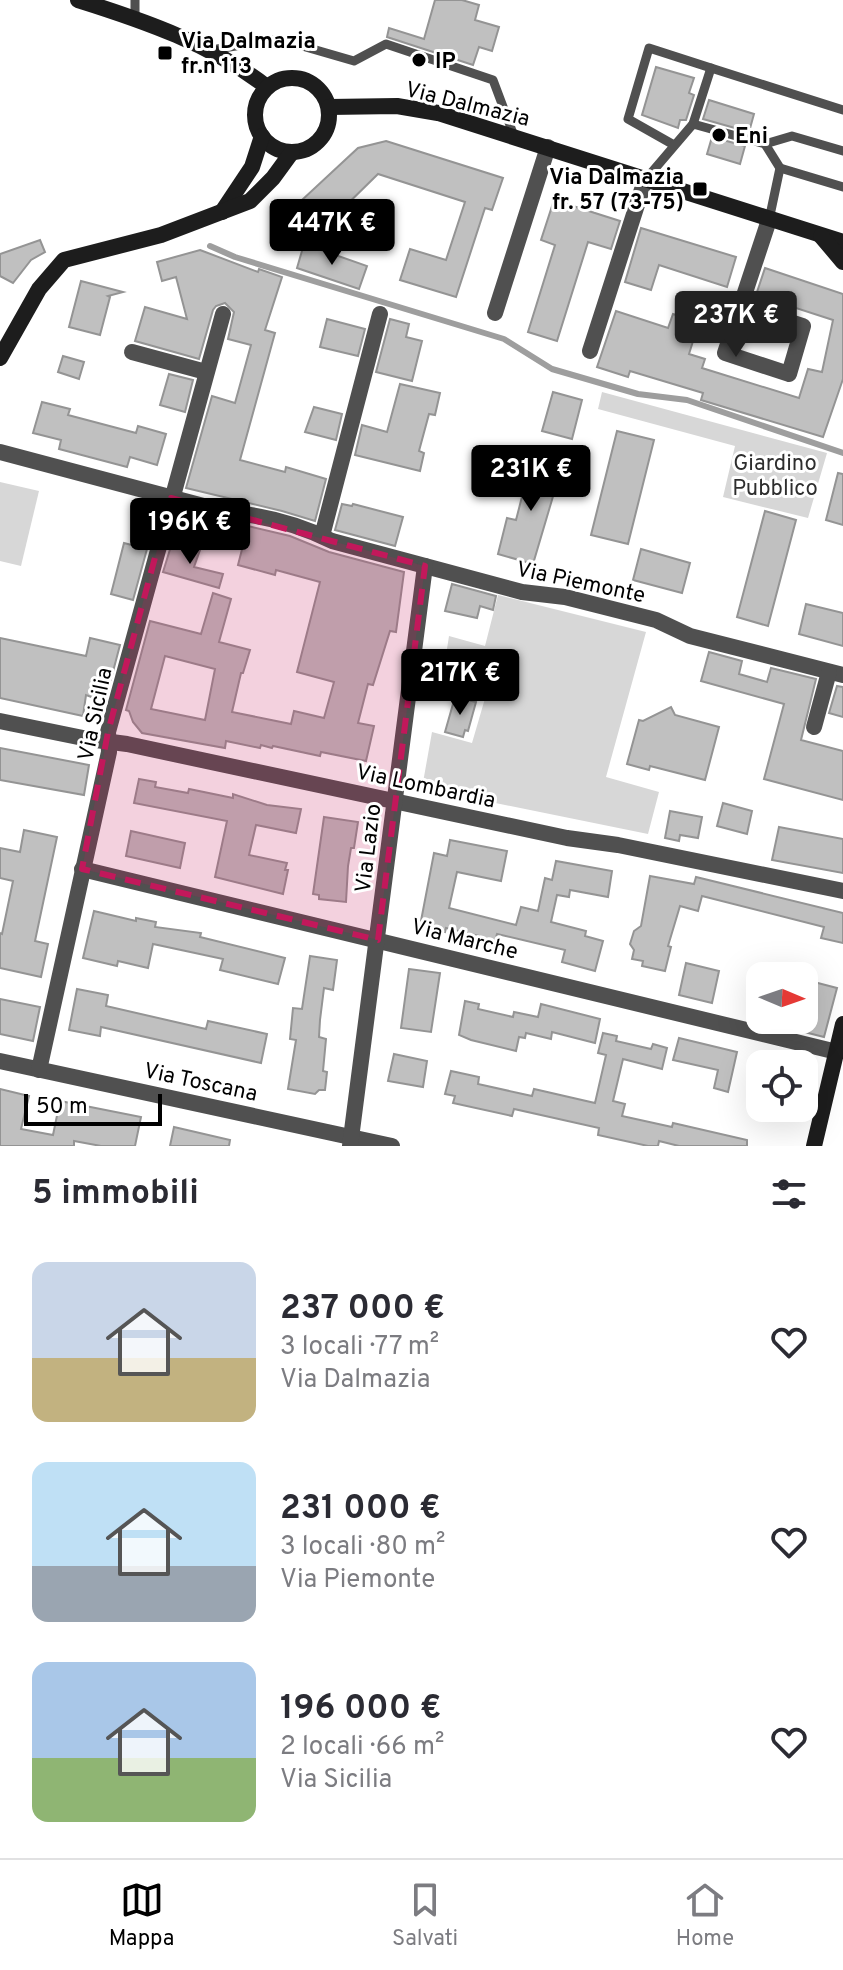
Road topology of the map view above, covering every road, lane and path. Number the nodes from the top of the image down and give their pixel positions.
1 (78, 0) edge
2 (135, 0) edge
3 (135, 18) junction
4 (211, 50) junction
5 (711, 68) junction
6 (267, 87) junction
7 (329, 107) junction
8 (843, 110) edge
9 (693, 124) junction
10 (262, 136) junction
11 (514, 136) junction
12 (765, 144) junction
13 (674, 145) junction
14 (548, 147) junction
15 (843, 151) edge
16 (292, 152) junction
17 (780, 168) junction
18 (645, 180) junction
19 (843, 187) edge
20 (222, 212) junction
21 (769, 220) junction
22 (820, 235) junction
23 (843, 242) edge
24 (843, 262) edge
25 (740, 306) junction
26 (495, 313) dead end
27 (223, 314) dead end
28 (380, 314) dead end
29 (590, 351) dead end
30 (132, 352) dead end
31 (0, 358) edge
32 (206, 372) junction
33 (0, 452) edge
34 (171, 498) junction
35 (322, 536) junction
36 (425, 566) junction
37 (836, 674) edge
38 (0, 721) edge
39 (814, 727) dead end
40 (108, 742) junction
41 (395, 800) junction
42 (82, 869) junction
43 (843, 891) edge
44 (378, 940) junction
45 (843, 1024) edge
46 (837, 1052) junction
47 (0, 1061) edge
48 (39, 1070) junction
49 (350, 1141) edge
50 (392, 1146) edge
51 (814, 1146) edge

1 - 3 main road
2 - 3 lane
3 - 4 main road
4 - 6 main road
4 - 11 lane
5 - 8 lane
5 - 9 lane
5 - 13 lane
6 - 7 main road
6 - 10 main road
7 - 11 main road, Via Dalmazia
7 - 16 main road
9 - 12 lane
9 - 13 lane
10 - 16 main road
10 - 20 main road
11 - 14 main road, Via Dalmazia
12 - 15 lane
12 - 17 lane
13 - 18 lane
14 - 18 main road, Via Dalmazia
14 - 26 street, Via Dalmazia
16 - 20 main road
17 - 19 lane
17 - 21 lane
18 - 21 main road, Via Dalmazia
18 - 29 street
20 - 31 main road
21 - 22 main road, Via Dalmazia
21 - 25 street
22 - 23 main road, Via Dalmazia
22 - 24 main road
25 - 25 street
27 - 32 street, Via Sicilia
28 - 35 street
30 - 32 street
32 - 34 street, Via Sicilia
33 - 34 street, Via Piemonte
34 - 35 street, Via Piemonte
34 - 40 street, Via Sicilia
35 - 36 street, Via Piemonte
36 - 37 street, Via Piemonte
36 - 41 street, Via Lazio
37 - 39 street, Via Piemonte
38 - 40 street, Via Lombardia
40 - 41 street, Via Lombardia
40 - 42 street, Via Sicilia
41 - 43 street, Via Lombardia
41 - 44 street, Via Lazio
42 - 44 street, Via Marche
42 - 48 street, Via Sicilia
44 - 46 street, Via Marche
44 - 49 street, Via Lazio
45 - 46 main road
46 - 51 main road
47 - 48 street, Via Toscana
48 - 49 street, Via Toscana
49 - 50 street, Via Toscana

